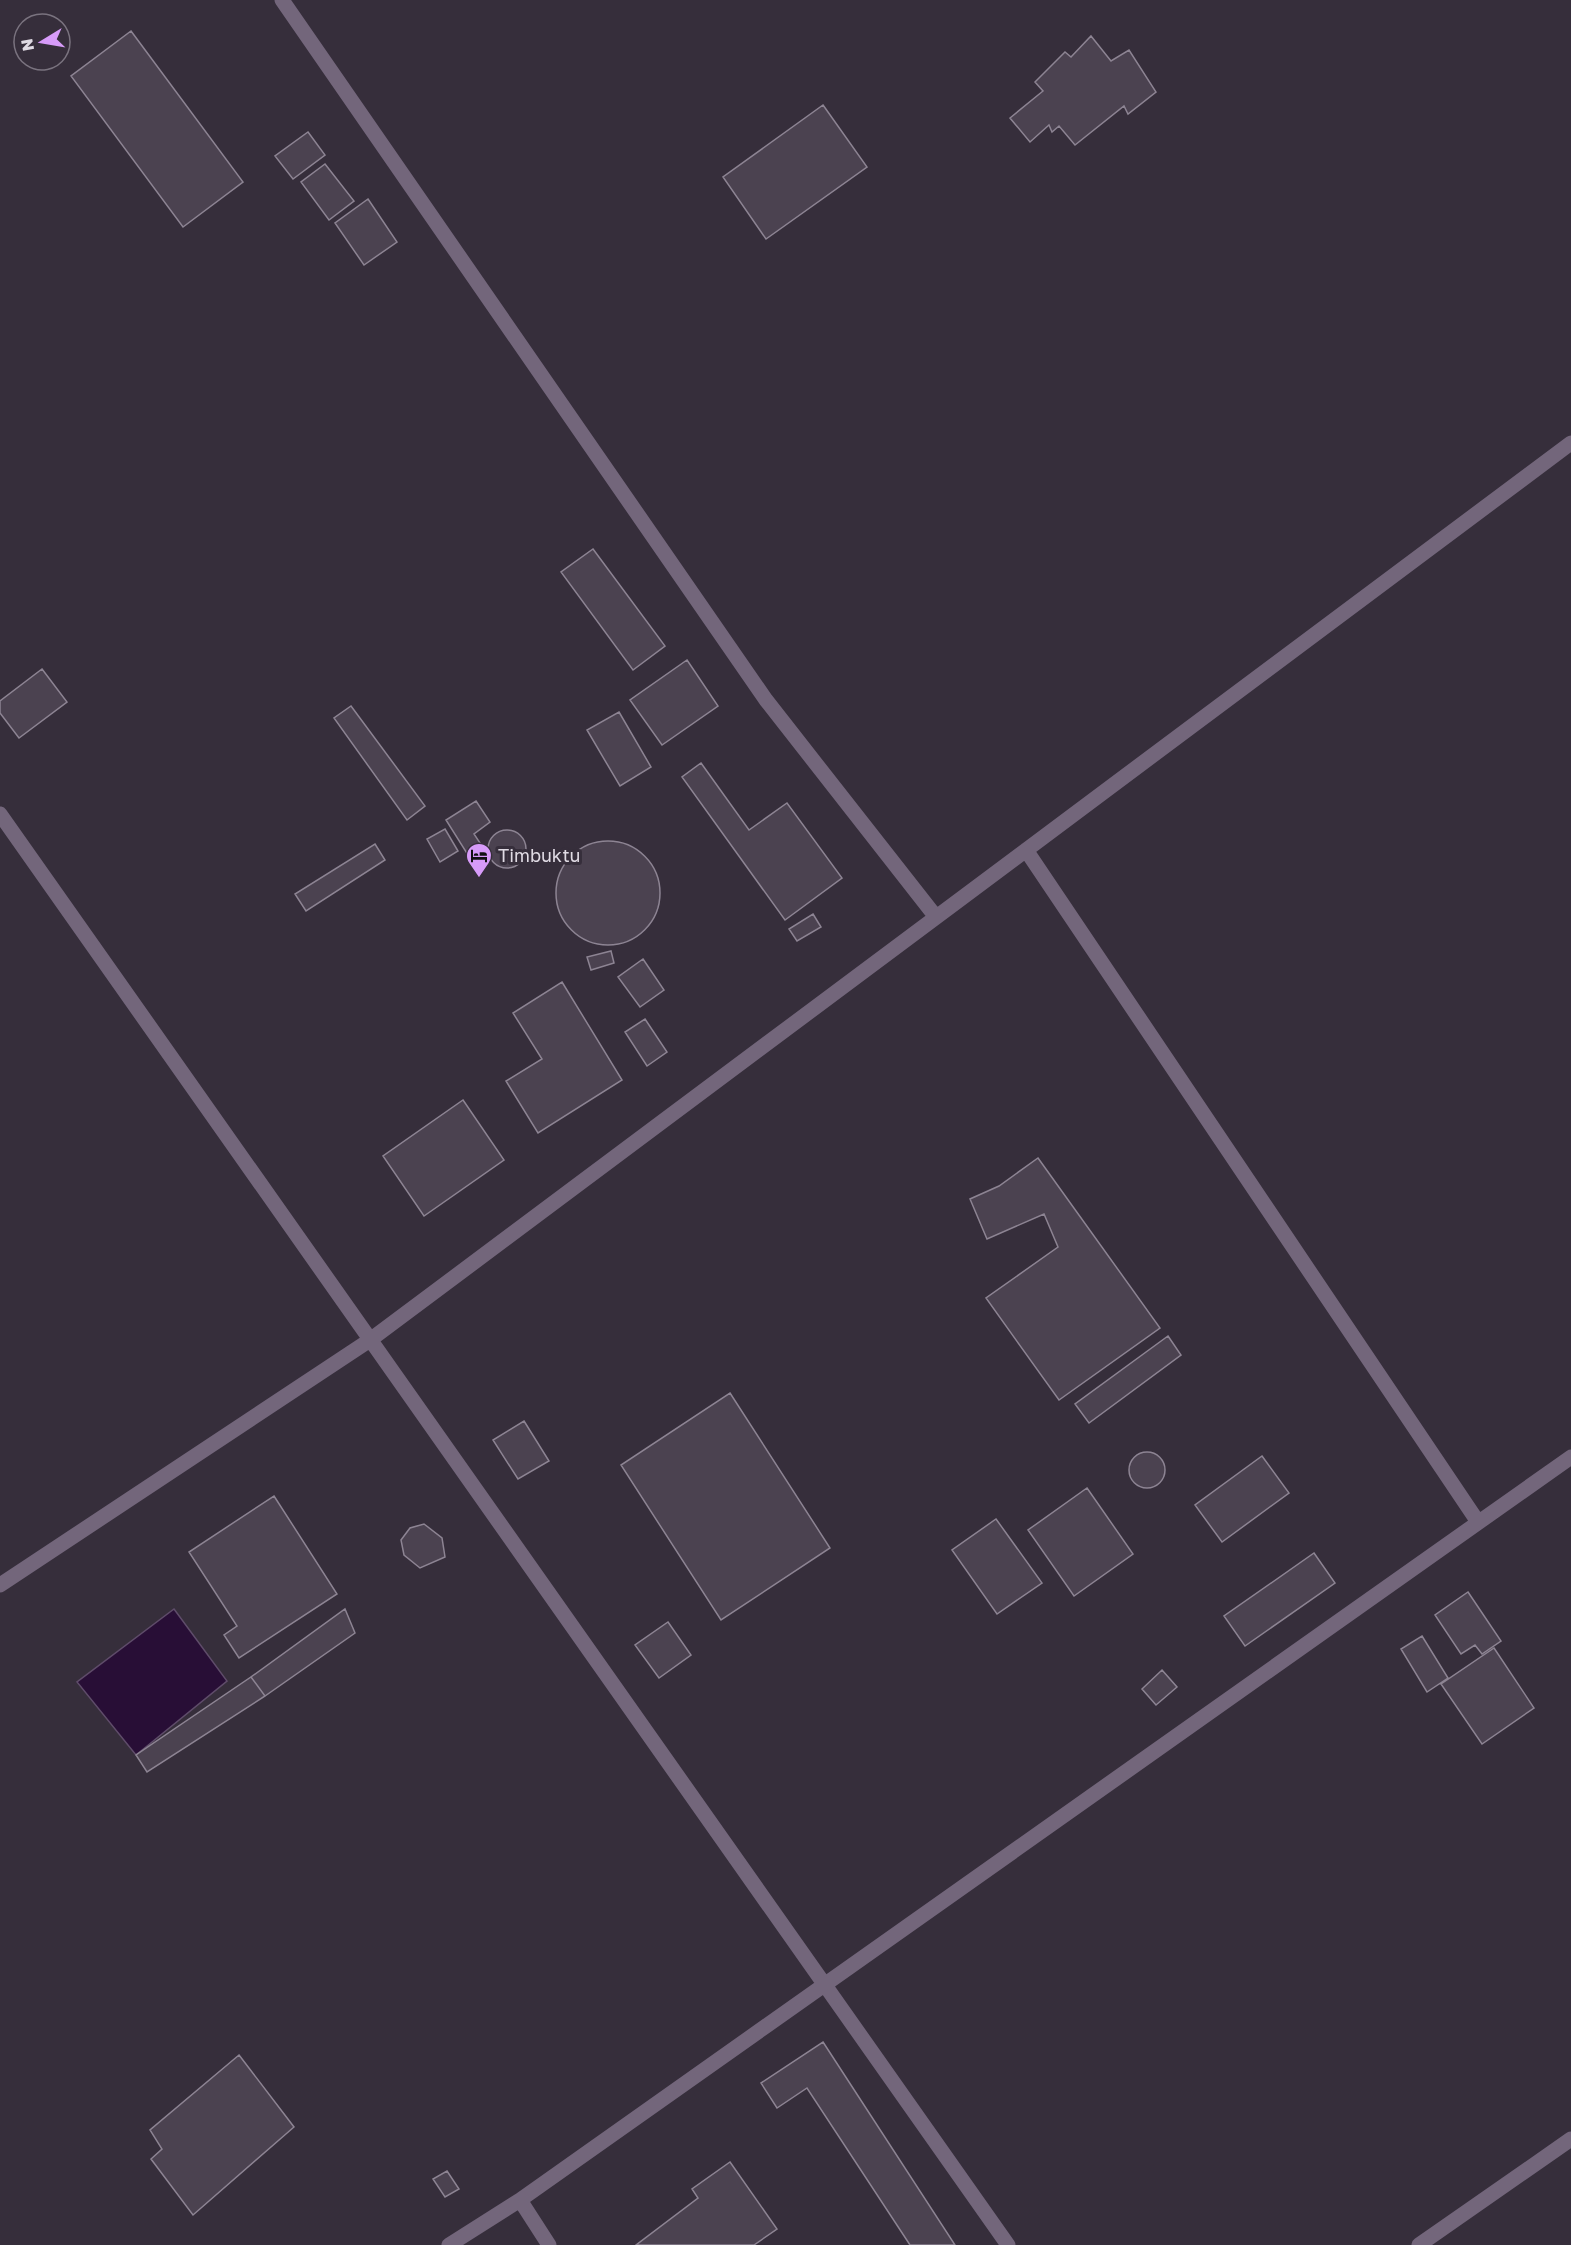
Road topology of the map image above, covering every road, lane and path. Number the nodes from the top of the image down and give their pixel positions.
1 (282, 0) edge
2 (1571, 443) edge
3 (0, 814) edge
4 (1026, 850) junction
5 (936, 917) junction
6 (370, 1340) junction
7 (1571, 1456) edge
8 (1478, 1522) junction
9 (0, 1586) edge
10 (825, 1985) junction
11 (1571, 2139) edge
12 (520, 2200) junction
13 (449, 2245) edge
14 (549, 2245) edge
15 (1008, 2245) edge
16 (1419, 2245) edge

1 - 5 street
2 - 4 street
3 - 6 street
4 - 5 street
4 - 8 street
5 - 6 street
6 - 9 street
6 - 10 street
7 - 8 street
8 - 10 street
10 - 12 street
10 - 15 street
11 - 16 street
12 - 13 street
12 - 14 street

